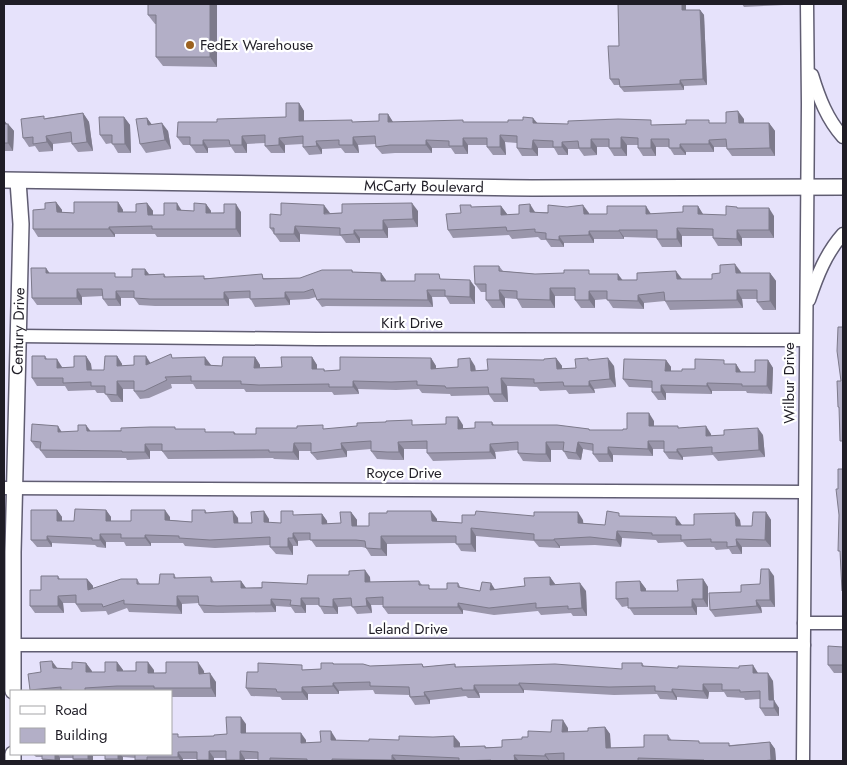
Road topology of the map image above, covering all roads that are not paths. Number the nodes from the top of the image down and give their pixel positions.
1 (807, 4) edge
2 (807, 61) junction
3 (843, 137) edge
4 (11, 181) edge
5 (807, 187) junction
6 (843, 187) edge
7 (843, 234) edge
8 (806, 310) junction
9 (18, 336) junction
10 (805, 340) junction
11 (9, 488) edge
12 (804, 492) junction
13 (804, 623) junction
14 (843, 624) edge
15 (8, 628) edge
16 (804, 645) junction
17 (10, 652) edge
18 (12, 690) edge
19 (803, 761) edge

1 - 2 street, Wilbur Drive
2 - 3 street
2 - 5 street, Wilbur Drive
4 - 5 main road, McCarty Boulevard
4 - 9 main road, Century Drive
5 - 6 main road, McCarty Boulevard
5 - 8 street, Wilbur Drive
7 - 8 street
8 - 10 street, Wilbur Drive
9 - 10 street, Kirk Drive
9 - 11 main road, Century Drive
10 - 12 street, Wilbur Drive
11 - 12 street, Royce Drive
11 - 15 main road, Century Drive
12 - 13 street, Wilbur Drive
13 - 14 street
13 - 16 street, Wilbur Drive
15 - 17 main road, Century Drive
16 - 17 street, Leland Drive
16 - 19 street, Wilbur Drive
17 - 18 main road, Century Drive

